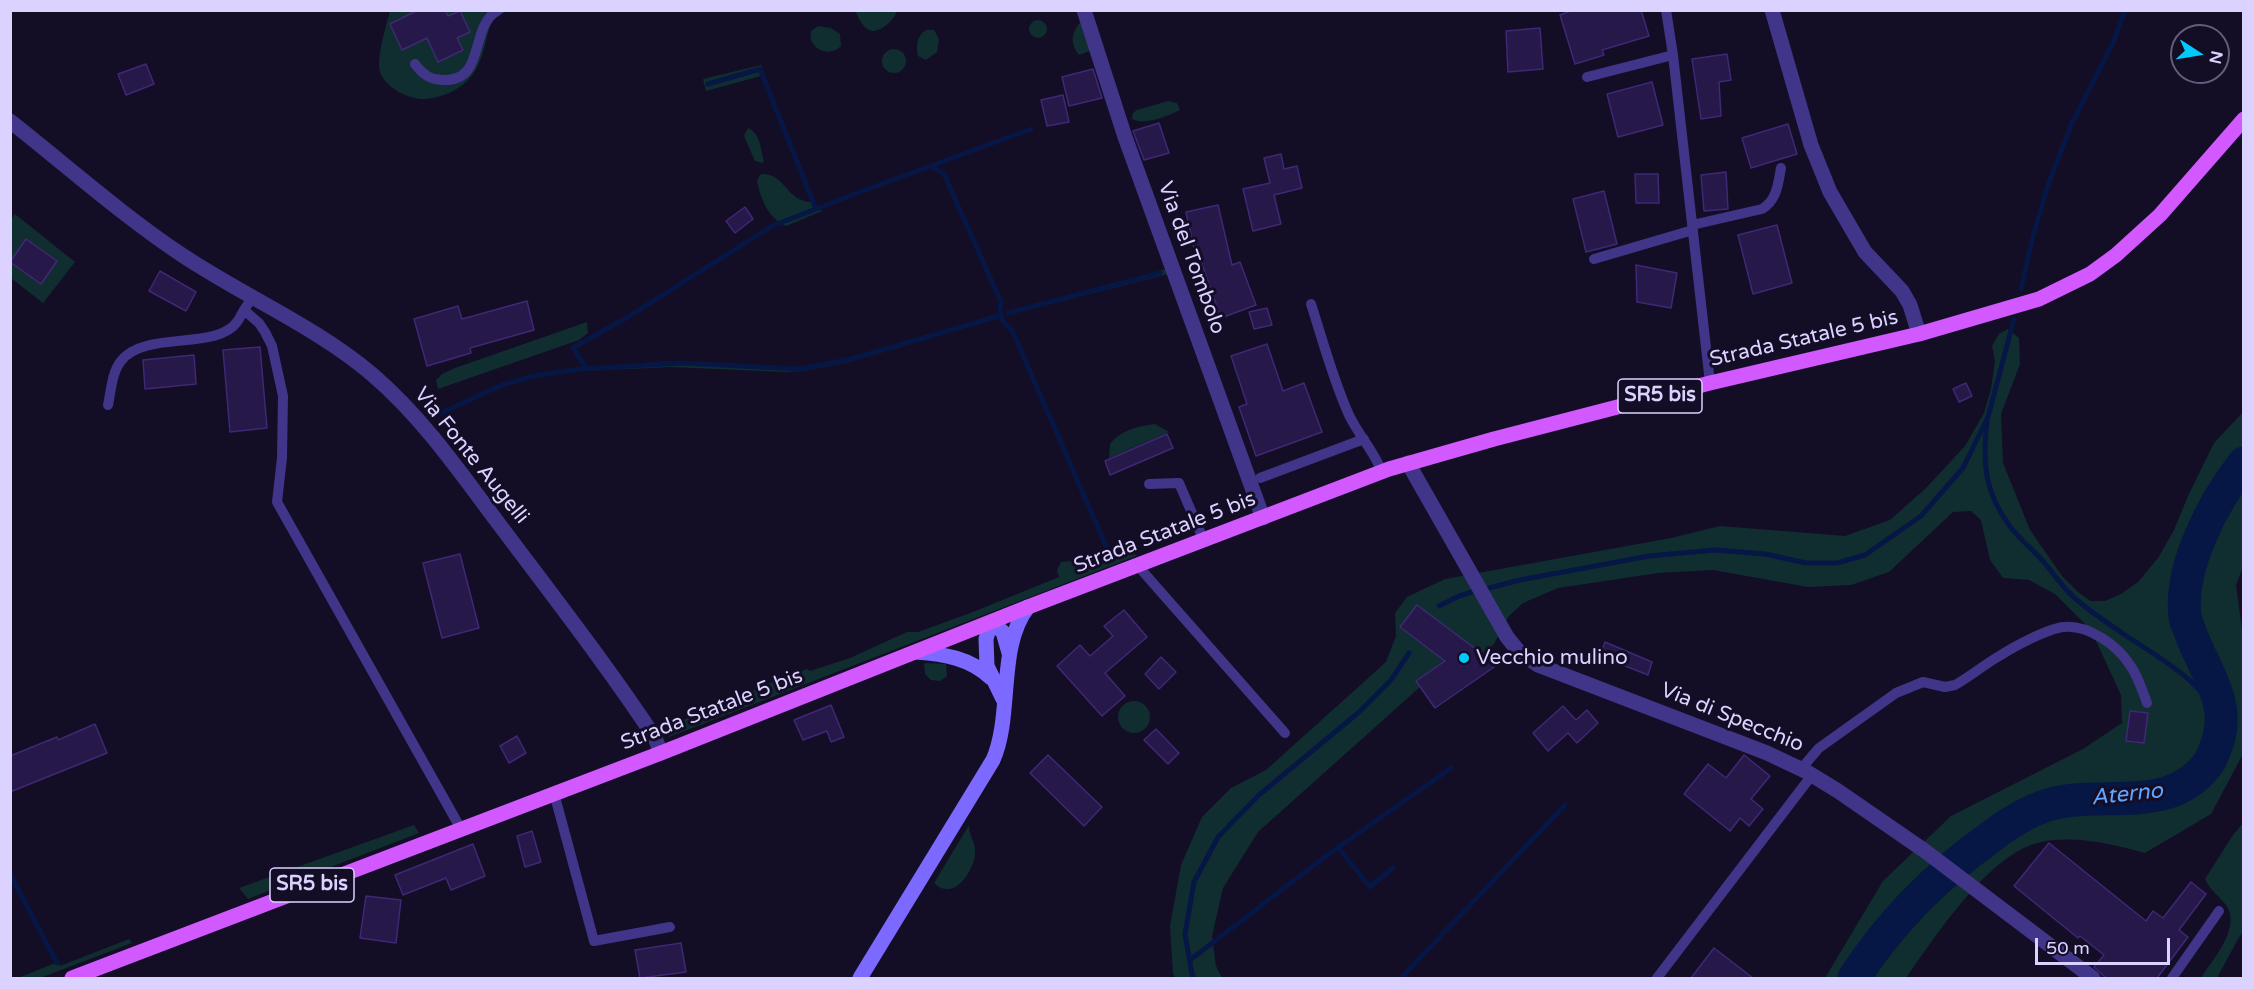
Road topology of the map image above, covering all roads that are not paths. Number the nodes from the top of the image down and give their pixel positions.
1 (498, 10) edge
2 (1084, 10) edge
3 (1666, 10) edge
4 (1772, 10) edge
5 (1673, 55) junction
6 (415, 64) dead end
7 (1587, 77) dead end
8 (2244, 119) edge
9 (10, 121) edge
10 (1781, 168) dead end
11 (1692, 227) junction
12 (1594, 259) dead end
13 (248, 304) junction
14 (1311, 304) dead end
15 (1919, 334) junction
16 (1710, 383) junction
17 (108, 405) dead end
18 (1364, 440) junction
19 (1408, 463) junction
20 (1382, 472) junction
21 (1260, 478) dead end
22 (1149, 484) dead end
23 (1263, 518) junction
24 (1204, 541) junction
25 (1138, 566) junction
26 (1028, 607) junction
27 (991, 622) junction
28 (916, 652) junction
29 (1009, 665) junction
30 (993, 680) junction
31 (1003, 699) junction
32 (2147, 703) dead end
33 (1285, 734) dead end
34 (661, 753) junction
35 (1807, 772) junction
36 (554, 793) junction
37 (461, 829) junction
38 (2219, 911) dead end
39 (670, 927) dead end
40 (72, 978) edge
41 (860, 978) edge
42 (1657, 978) edge
43 (2093, 978) edge
44 (2172, 978) edge

1 - 6 lane
2 - 23 street, Via del Tombolo
3 - 5 lane
4 - 15 street
5 - 7 lane
5 - 11 lane
8 - 15 main road, Strada Statale 5 bis / SR5 bis
9 - 13 street, Via Fonte Augelli
10 - 11 lane
11 - 12 lane
11 - 16 lane
13 - 17 lane
13 - 34 street, Via Fonte Augelli
13 - 37 lane
14 - 18 lane
15 - 16 main road, Strada Statale 5 bis / SR5 bis
16 - 19 main road, Strada Statale 5 bis / SR5 bis
18 - 20 lane
18 - 21 lane
19 - 20 main road, Strada Statale 5 bis / SR5 bis
19 - 35 street, Via di Specchio
20 - 23 main road, Strada Statale 5 bis / SR5 bis
22 - 24 lane
23 - 24 main road, Strada Statale 5 bis / SR5 bis
24 - 25 main road, Strada Statale 5 bis / SR5 bis
25 - 26 main road, Strada Statale 5 bis / SR5 bis
25 - 33 lane
26 - 27 main road, Strada Statale 5 bis / SR5 bis
26 - 29 main road
27 - 28 main road, Strada Statale 5 bis / SR5 bis
27 - 29 main road
27 - 30 main road
28 - 30 main road
28 - 34 main road, Strada Statale 5 bis / SR5 bis
29 - 31 main road
30 - 31 main road
31 - 41 main road
32 - 35 lane
34 - 36 main road, Strada Statale 5 bis / SR5 bis
35 - 42 lane
35 - 43 street, Via di Specchio
36 - 37 main road, Strada Statale 5 bis / SR5 bis
36 - 39 lane
37 - 40 main road, Strada Statale 5 bis / SR5 bis
38 - 44 lane

